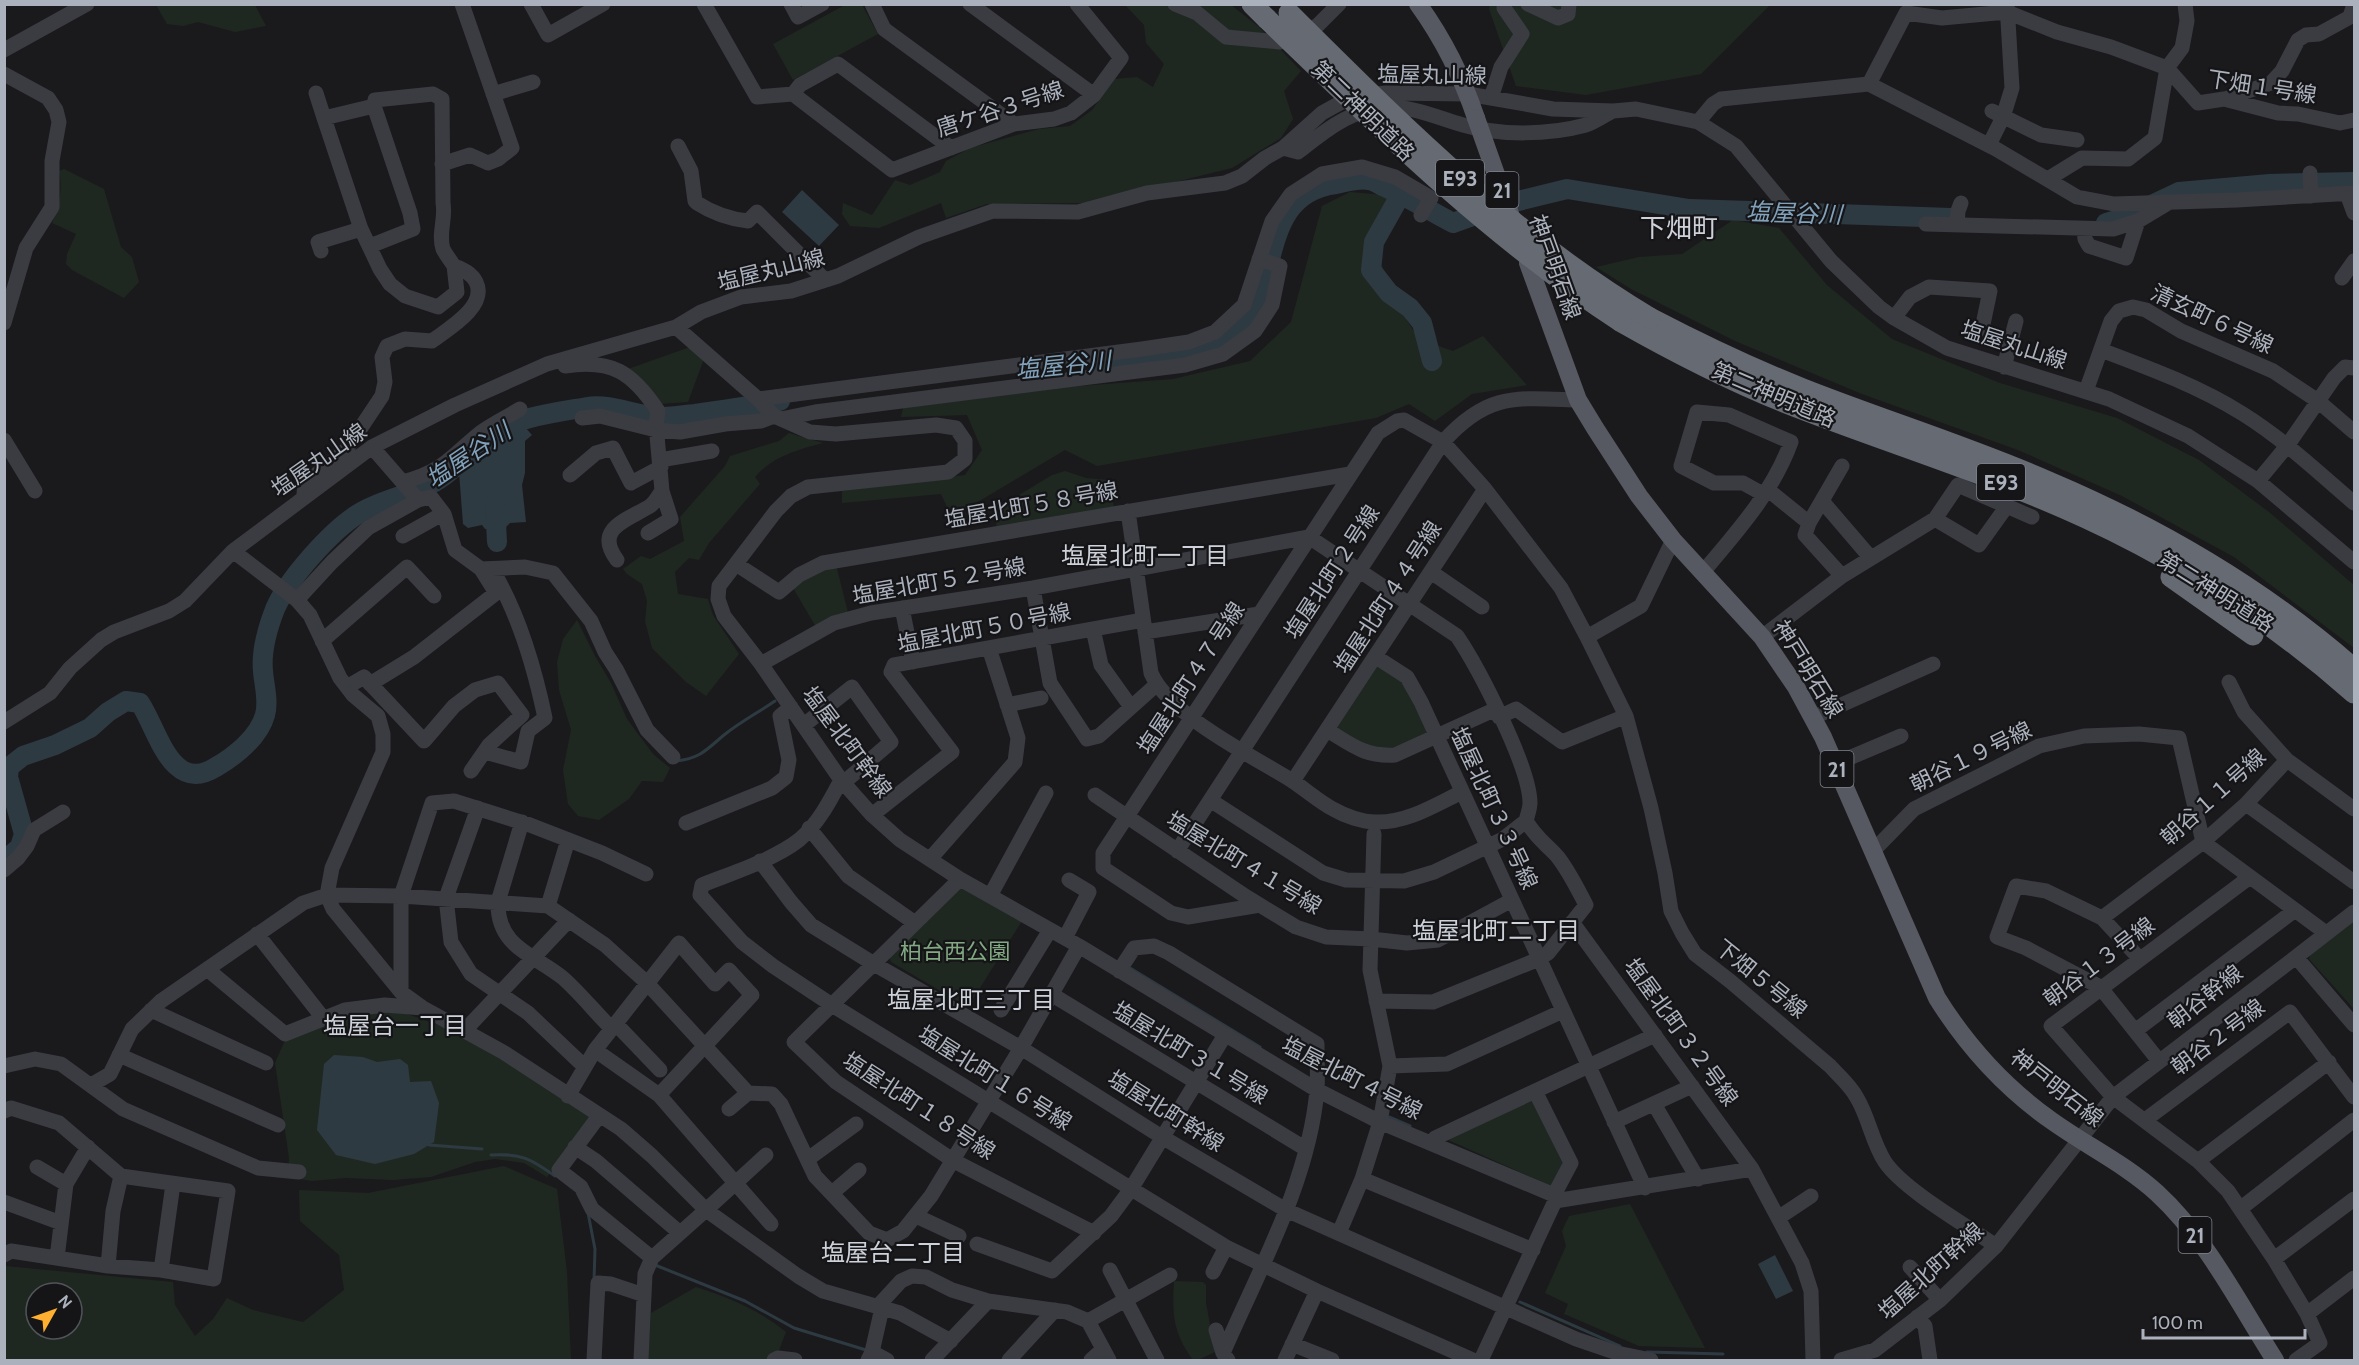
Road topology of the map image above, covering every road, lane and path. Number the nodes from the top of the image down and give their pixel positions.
1 (87, 4) edge
2 (462, 4) edge
3 (531, 4) edge
4 (603, 4) edge
5 (705, 4) edge
6 (791, 4) edge
7 (822, 4) edge
8 (872, 4) edge
9 (970, 4) edge
10 (1077, 4) edge
11 (1175, 4) edge
12 (1339, 4) edge
13 (1418, 4) edge
14 (1505, 4) edge
15 (1528, 4) edge
16 (1569, 4) edge
17 (2185, 4) edge
18 (2355, 4) edge
19 (2007, 8) edge
20 (1906, 9) edge
21 (1272, 10) edge
22 (4, 50) edge
23 (2167, 68) junction
24 (4, 74) edge
25 (533, 82) dead end
26 (1869, 84) junction
27 (316, 93) dead end
28 (493, 94) junction
29 (793, 94) junction
30 (1468, 94) junction
31 (1094, 95) junction
32 (1491, 98) junction
33 (2224, 99) junction
34 (374, 106) junction
35 (1613, 111) junction
36 (1997, 114) junction
37 (324, 118) junction
38 (2355, 120) edge
39 (1698, 122) junction
40 (1014, 124) junction
41 (2077, 140) dead end
42 (678, 146) dead end
43 (1989, 146) junction
44 (951, 148) junction
45 (1283, 148) junction
46 (442, 164) junction
47 (2310, 173) dead end
48 (2048, 179) junction
49 (2351, 194) edge
50 (2311, 196) junction
51 (2168, 203) junction
52 (2355, 213) edge
53 (1421, 215) dead end
54 (2138, 221) junction
55 (1926, 224) dead end
56 (361, 229) junction
57 (2084, 230) junction
58 (370, 246) junction
59 (321, 251) dead end
60 (1259, 259) junction
61 (2355, 261) edge
62 (454, 266) junction
63 (2342, 278) dead end
64 (825, 280) junction
65 (1894, 318) junction
66 (2016, 321) dead end
67 (4, 322) edge
68 (676, 327) junction
69 (1982, 330) dead end
70 (2101, 350) junction
71 (547, 364) junction
72 (2004, 367) junction
73 (2355, 368) edge
74 (2086, 391) junction
75 (758, 399) junction
76 (1578, 399) junction
77 (2318, 401) junction
78 (520, 410) dead end
79 (582, 418) dead end
80 (777, 418) junction
81 (618, 420) junction
82 (657, 422) junction
83 (2355, 432) edge
84 (615, 439) dead end
85 (4, 440) edge
86 (1443, 442) junction
87 (2287, 446) junction
88 (372, 447) junction
89 (712, 451) dead end
90 (660, 464) junction
91 (1842, 466) dead end
92 (1350, 474) junction
93 (570, 475) dead end
94 (2258, 481) junction
95 (2000, 482) junction
96 (1485, 489) junction
97 (35, 491) dead end
98 (662, 491) junction
99 (416, 493) junction
100 (1763, 494) junction
101 (304, 498) junction
102 (1821, 501) junction
103 (2355, 503) edge
104 (2007, 506) junction
105 (1128, 511) junction
106 (2032, 517) dead end
107 (1935, 519) junction
108 (1809, 523) junction
109 (648, 533) dead end
110 (403, 536) dead end
111 (1309, 537) junction
112 (1673, 540) junction
113 (233, 551) junction
114 (1870, 557) junction
115 (617, 560) dead end
116 (2355, 562) edge
117 (736, 564) junction
118 (1135, 568) junction
119 (486, 569) junction
120 (1360, 571) junction
121 (1431, 572) junction
122 (1703, 572) junction
123 (1842, 576) junction
124 (1033, 588) junction
125 (434, 596) dead end
126 (297, 600) junction
127 (1410, 605) junction
128 (1482, 607) dead end
129 (902, 608) junction
130 (1259, 614) junction
131 (1144, 626) junction
132 (1093, 629) junction
133 (2253, 635) dead end
134 (1587, 637) junction
135 (1762, 637) junction
136 (1041, 639) junction
137 (322, 641) junction
138 (989, 648) junction
139 (1376, 657) junction
140 (913, 662) junction
141 (761, 664) junction
142 (1933, 664) dead end
143 (2355, 669) edge
144 (2229, 682) dead end
145 (370, 684) junction
146 (1156, 685) junction
147 (347, 687) junction
148 (2355, 693) edge
149 (1041, 698) dead end
150 (1007, 705) junction
151 (791, 707) junction
152 (1131, 707) junction
153 (1498, 713) junction
154 (1626, 716) junction
155 (1192, 717) junction
156 (1812, 718) junction
157 (4, 722) edge
158 (804, 725) junction
159 (1327, 730) junction
160 (1436, 736) junction
161 (1901, 736) dead end
162 (1242, 751) junction
163 (485, 752) junction
164 (673, 757) dead end
165 (2288, 760) junction
166 (1835, 764) junction
167 (471, 771) dead end
168 (841, 780) junction
169 (1293, 782) junction
170 (1462, 792) junction
171 (1046, 793) dead end
172 (1095, 795) dead end
173 (1210, 800) junction
174 (2246, 804) junction
175 (478, 808) junction
176 (2355, 809) edge
177 (63, 812) dead end
178 (872, 815) junction
179 (1126, 817) junction
180 (1526, 821) junction
181 (522, 822) junction
182 (686, 823) dead end
183 (809, 828) junction
184 (1374, 834) dead end
185 (568, 840) junction
186 (2203, 842) junction
187 (1487, 846) junction
188 (1177, 851) junction
189 (1872, 852) junction
190 (930, 859) junction
191 (760, 861) junction
192 (4, 870) edge
193 (646, 874) dead end
194 (2250, 877) junction
195 (960, 879) junction
196 (1069, 880) dead end
197 (1371, 881) junction
198 (2355, 882) edge
199 (327, 895) junction
200 (401, 896) junction
201 (990, 896) junction
202 (446, 898) junction
203 (1512, 900) junction
204 (498, 902) junction
205 (1260, 905) junction
206 (548, 906) junction
207 (2295, 910) junction
208 (2355, 912) edge
209 (2103, 918) junction
210 (569, 920) junction
211 (1572, 922) junction
212 (915, 923) junction
213 (1050, 930) junction
214 (2326, 933) junction
215 (257, 934) junction
216 (1065, 938) junction
217 (1371, 939) junction
218 (1078, 946) junction
219 (2296, 957) junction
220 (533, 958) junction
221 (1539, 959) junction
222 (2140, 959) junction
223 (874, 963) junction
224 (207, 969) junction
225 (1119, 971) junction
226 (646, 982) junction
227 (2100, 987) junction
228 (400, 992) junction
229 (499, 993) junction
230 (1051, 994) junction
231 (1376, 1001) junction
232 (832, 1005) junction
233 (423, 1008) junction
234 (152, 1010) junction
235 (1001, 1010) dead end
236 (1563, 1011) junction
237 (323, 1018) junction
238 (2354, 1023) edge
239 (613, 1026) junction
240 (465, 1030) junction
241 (2135, 1031) junction
242 (1225, 1035) junction
243 (1655, 1035) junction
244 (704, 1047) junction
245 (1021, 1048) junction
246 (595, 1050) junction
247 (119, 1055) junction
248 (2159, 1061) junction
249 (2329, 1062) junction
250 (266, 1063) dead end
251 (1390, 1066) junction
252 (1588, 1066) junction
253 (5, 1067) edge
254 (585, 1067) junction
255 (660, 1070) dead end
256 (1196, 1083) junction
257 (91, 1085) junction
258 (1692, 1086) junction
259 (1317, 1090) junction
260 (1535, 1091) junction
261 (748, 1093) junction
262 (659, 1095) junction
263 (568, 1096) junction
264 (2113, 1097) junction
265 (2355, 1097) edge
266 (989, 1099) junction
267 (1654, 1104) junction
268 (729, 1109) dead end
269 (4, 1111) edge
270 (599, 1116) junction
271 (2145, 1120) junction
272 (2355, 1120) edge
273 (1380, 1122) junction
274 (1614, 1122) junction
275 (856, 1124) dead end
276 (278, 1125) dead end
277 (1162, 1137) junction
278 (2081, 1140) junction
279 (1433, 1144) junction
280 (88, 1147) junction
281 (575, 1147) junction
282 (1306, 1149) junction
283 (766, 1155) dead end
284 (808, 1159) junction
285 (954, 1161) junction
286 (2198, 1161) junction
287 (37, 1167) dead end
288 (1752, 1169) junction
289 (860, 1170) dead end
290 (299, 1172) dead end
291 (121, 1176) junction
292 (1362, 1179) junction
293 (1698, 1179) junction
294 (736, 1183) junction
295 (66, 1184) junction
296 (172, 1184) junction
297 (1645, 1188) junction
298 (1131, 1189) junction
299 (832, 1193) junction
300 (1811, 1196) dead end
301 (1554, 1198) junction
302 (2355, 1199) edge
303 (4, 1202) edge
304 (2240, 1209) junction
305 (706, 1210) junction
306 (1286, 1210) junction
307 (916, 1216) junction
308 (1778, 1218) junction
309 (61, 1223) junction
310 (771, 1224) dead end
311 (680, 1233) junction
312 (1094, 1233) junction
313 (1339, 1233) junction
314 (959, 1236) dead end
315 (977, 1244) dead end
316 (1996, 1246) junction
317 (1226, 1247) junction
318 (1533, 1250) junction
319 (4, 1255) edge
320 (57, 1258) junction
321 (652, 1258) junction
322 (2274, 1259) junction
323 (108, 1266) junction
324 (1261, 1266) junction
325 (1910, 1267) dead end
326 (161, 1270) junction
327 (1110, 1270) dead end
328 (1213, 1272) dead end
329 (1170, 1275) dead end
330 (2355, 1278) edge
331 (1317, 1291) junction
332 (644, 1295) junction
333 (1126, 1300) junction
334 (1940, 1300) junction
335 (988, 1301) junction
336 (880, 1307) junction
337 (1507, 1308) junction
338 (1055, 1310) junction
339 (2307, 1314) junction
340 (1917, 1317) junction
341 (1088, 1321) junction
342 (1215, 1330) dead end
343 (951, 1341) junction
344 (1292, 1344) junction
345 (1106, 1355) edge
346 (870, 1356) edge
347 (1226, 1357) edge
348 (1621, 1357) edge
349 (594, 1360) edge
350 (641, 1360) edge
351 (774, 1360) edge
352 (795, 1360) edge
353 (887, 1360) edge
354 (932, 1360) edge
355 (1009, 1360) edge
356 (1091, 1360) edge
357 (1157, 1360) edge
358 (1285, 1360) edge
359 (1332, 1360) edge
360 (1473, 1360) edge
361 (1481, 1360) edge
362 (1651, 1360) edge
363 (1814, 1360) edge
364 (1841, 1360) edge
365 (1930, 1360) edge
366 (2275, 1360) edge
367 (2296, 1360) edge

1 - 22 street
2 - 28 street
3 - 4 street
5 - 29 street
6 - 7 street
8 - 40 street
9 - 31 street
10 - 31 street, 唐ケ谷３号線
11 - 12 street
13 - 30 main road, 神戸明石線 / 21
14 - 32 street
15 - 16 street
17 - 23 street
18 - 33 street
19 - 20 street, 下畑１号線
19 - 23 street, 下畑１号線
19 - 36 street
20 - 26 street, 下畑１号線
21 - 95 highway, 第二神明道路 / E93, bridge
21 - 143 highway, 第二神明道路 / E93, bridge
23 - 33 street, 下畑１号線
23 - 48 street
24 - 67 street
25 - 28 street
26 - 39 street
26 - 43 street
27 - 37 street
28 - 46 street
29 - 44 street, 唐ケ谷３号線
29 - 44 street
30 - 32 street, 塩屋丸山線
30 - 45 street, 塩屋丸山線
30 - 76 main road, 神戸明石線 / 21, bridge
31 - 40 street, 唐ケ谷３号線
32 - 35 street, 塩屋丸山線
33 - 38 street, 下畑１号線
34 - 37 street
34 - 46 street
34 - 58 street
35 - 39 street, 塩屋丸山線
35 - 45 street
36 - 41 street
36 - 43 street
37 - 56 street
39 - 65 street, 塩屋丸山線
40 - 44 street, 唐ケ谷３号線
42 - 64 street
43 - 48 street
45 - 64 street, 塩屋丸山線
46 - 62 street
47 - 50 street
48 - 51 street
49 - 50 street
49 - 52 street
50 - 51 street
51 - 54 street
53 - 60 street
54 - 57 street
54 - 57 street
55 - 57 street
56 - 58 street
56 - 59 street
58 - 62 street
60 - 75 street
60 - 80 street
61 - 63 street
62 - 101 street
64 - 68 street, 塩屋丸山線
65 - 69 street
65 - 72 street, 塩屋丸山線
66 - 72 street
68 - 71 street, 塩屋丸山線
68 - 75 street, 塩屋北町幹線
70 - 74 street, 清玄町６号線
70 - 77 street, 清玄町６号線
70 - 87 street
71 - 82 street
71 - 88 street, 塩屋丸山線
72 - 74 street, 塩屋丸山線
73 - 77 street
74 - 94 street, 塩屋丸山線
75 - 80 street, 塩屋北町幹線
76 - 86 street, 塩屋北町２号線
76 - 112 main road, 神戸明石線 / 21
77 - 83 street, 清玄町６号線
77 - 87 street
78 - 99 street
79 - 81 street
80 - 82 street
80 - 117 street, 塩屋北町幹線
81 - 82 street
81 - 84 street
82 - 90 street
85 - 97 street
86 - 92 street, 塩屋北町４７号線
86 - 96 street
86 - 120 street, 塩屋北町２号線
87 - 94 street
87 - 103 street
88 - 99 street
88 - 101 street, 塩屋丸山線
89 - 90 street
90 - 93 street
90 - 98 street
91 - 102 street
92 - 105 street, 塩屋北町５８号線
92 - 111 street, 塩屋北町４７号線
94 - 116 street, 塩屋丸山線
95 - 133 highway
95 - 148 highway, 第二神明道路 / E93
96 - 121 street, 塩屋北町４４号線
96 - 134 street, 下畑５号線
98 - 109 street
98 - 115 street
99 - 110 street
99 - 119 street
99 - 126 street
100 - 100 street
100 - 108 street
100 - 122 street
101 - 113 street, 塩屋丸山線
102 - 108 street
102 - 114 street
104 - 106 street
104 - 107 street
104 - 107 street
105 - 117 street, 塩屋北町５８号線
105 - 118 street
107 - 114 street
108 - 123 street
111 - 118 street, 塩屋北町５２号線
111 - 120 street
111 - 130 street, 塩屋北町４７号線
112 - 122 main road, 神戸明石線 / 21
112 - 134 street
113 - 126 street
113 - 157 street, 塩屋丸山線
114 - 123 street
117 - 141 street, 塩屋北町幹線
118 - 124 street, 塩屋北町５２号線
118 - 131 street
119 - 145 street
119 - 163 street
119 - 164 street
120 - 127 street
120 - 162 street, 塩屋北町２号線
121 - 127 street, 塩屋北町４４号線
121 - 128 street
122 - 135 main road, 神戸明石線 / 21
123 - 135 street
124 - 129 street, 塩屋北町５２号線
124 - 136 street
125 - 137 street
126 - 137 street
127 - 139 street, 塩屋北町４４号線
127 - 153 street
129 - 140 street
129 - 141 street, 塩屋北町５２号線
130 - 131 street, 塩屋北町５０号線
130 - 155 street, 塩屋北町４７号線
131 - 132 street, 塩屋北町５０号線
131 - 146 street
132 - 136 street, 塩屋北町５０号線
132 - 152 street
134 - 154 street, 下畑５号線
135 - 156 main road, 神戸明石線 / 21
136 - 138 street, 塩屋北町５０号線
136 - 152 street
137 - 147 street
138 - 140 street, 塩屋北町５０号線
138 - 150 street
139 - 159 street, 塩屋北町４４号線
139 - 160 street, 塩屋北町３３号線
140 - 178 street, 塩屋北町５０号線
141 - 151 street, 塩屋北町幹線
142 - 156 street
144 - 165 street
145 - 147 street
145 - 163 street
146 - 152 street
146 - 155 street
147 - 199 street
149 - 150 street
150 - 190 street
151 - 158 street, 塩屋北町幹線
151 - 182 street
153 - 154 street
153 - 160 street
153 - 180 street
154 - 316 street, 下畑５号線
155 - 162 street
155 - 179 street, 塩屋北町４７号線
156 - 166 main road, 神戸明石線 / 21
158 - 168 street, 塩屋北町幹線
158 - 168 street
159 - 160 street
159 - 169 street, 塩屋北町４４号線
160 - 170 street, 塩屋北町３３号線
161 - 166 street
162 - 169 street
162 - 173 street, 塩屋北町２号線
163 - 167 street
165 - 174 street, 朝谷１１号線
165 - 176 street, 朝谷１１号線
166 - 189 main road, 神戸明石線 / 21
168 - 178 street, 塩屋北町幹線
168 - 183 street, 塩屋北町１６号線
169 - 170 street
170 - 187 street, 塩屋北町３３号線
171 - 201 street
172 - 179 street, 塩屋北町４１号線
173 - 188 street, 塩屋北町２号線
173 - 197 street
174 - 186 street, 朝谷１１号線
174 - 198 street
175 - 181 street
175 - 200 street
175 - 202 street
177 - 192 street
178 - 190 street, 塩屋北町幹線
179 - 188 street, 塩屋北町４１号線
179 - 205 street, 塩屋北町４７号線
180 - 187 street
180 - 211 street
181 - 185 street
181 - 204 street
183 - 191 street, 塩屋北町１６号線
183 - 212 street
184 - 197 street
185 - 193 street
185 - 206 street
186 - 189 street, 朝谷１９号線
186 - 194 street
186 - 209 street, 朝谷１１号線
187 - 197 street
187 - 203 street, 塩屋北町３３号線
188 - 205 street, 塩屋北町４１号線
189 - 278 main road, 神戸明石線 / 21
190 - 195 street, 塩屋北町幹線
191 - 223 street, 塩屋北町幹線
191 - 232 street, 塩屋北町１６号線
194 - 207 street
194 - 222 street, 朝谷１３号線
195 - 201 street, 塩屋北町４号線
195 - 212 street
196 - 216 street
197 - 217 street
199 - 200 street
199 - 215 street
199 - 228 street
200 - 202 street
200 - 228 street
201 - 213 street, 塩屋北町４号線
202 - 204 street
202 - 229 street
203 - 217 street, 塩屋北町４１号線
203 - 221 street, 塩屋北町３３号線
204 - 206 street
204 - 220 street
205 - 217 street, 塩屋北町４１号線
206 - 210 street
207 - 214 street
207 - 241 street
208 - 214 street, 朝谷幹線
209 - 222 street
209 - 227 street
210 - 220 street
210 - 226 street
211 - 221 street
211 - 243 street, 塩屋北町３２号線
212 - 223 street
213 - 216 street, 塩屋北町４号線
213 - 235 street
214 - 219 street, 朝谷幹線
215 - 224 street
215 - 237 street
216 - 218 street, 塩屋北町４号線
217 - 231 street
218 - 225 street, 塩屋北町４号線
218 - 230 street
219 - 238 street
219 - 248 street, 朝谷幹線
220 - 229 street
220 - 239 street
221 - 231 street
221 - 236 street, 塩屋北町３３号線
222 - 227 street, 朝谷１３号線
223 - 232 street, 塩屋北町１８号線
223 - 245 street, 塩屋北町幹線
224 - 234 street
224 - 237 street
225 - 242 street, 塩屋北町４号線
225 - 259 street
226 - 239 street
226 - 244 street
226 - 244 street
227 - 241 street
227 - 264 street, 朝谷１３号線
228 - 233 street
229 - 240 street
229 - 254 street
230 - 245 street
230 - 256 street, 塩屋北町３１号線
231 - 251 street
232 - 266 street, 塩屋北町１６号線
232 - 285 street, 塩屋北町１８号線
233 - 237 street
233 - 240 street
234 - 247 street
234 - 250 street
236 - 251 street
236 - 252 street, 塩屋北町３３号線
239 - 246 street
239 - 255 street
240 - 263 street
241 - 248 street
242 - 256 street
242 - 259 street, 塩屋北町４号線
243 - 252 street
243 - 258 street, 塩屋北町３２号線
244 - 261 street
244 - 262 street
245 - 266 street
245 - 277 street, 塩屋北町幹線
246 - 254 street
246 - 262 street
247 - 257 street
247 - 276 street
248 - 264 street, 朝谷幹線
249 - 265 street, 朝谷２号線
249 - 271 street, 朝谷２号線
249 - 286 street
251 - 273 street
252 - 260 street
252 - 274 street, 塩屋北町３３号線
253 - 257 street
254 - 263 street
256 - 277 street
256 - 282 street, 塩屋北町３１号線
257 - 290 street
258 - 267 street
258 - 288 street, 塩屋北町３２号線
259 - 273 street, 塩屋北町４号線
259 - 282 street
260 - 279 street
260 - 301 street
261 - 268 street
261 - 284 street
262 - 294 street
263 - 270 street
264 - 271 street
264 - 278 street, 朝谷幹線
266 - 285 street
266 - 298 street, 塩屋北町１６号線
267 - 274 street
267 - 293 street
269 - 280 street
270 - 281 street
270 - 305 street
271 - 286 street
272 - 304 street
273 - 279 street, 塩屋北町４号線
273 - 292 street
274 - 297 street, 塩屋北町３３号線
275 - 284 street
277 - 298 street
277 - 306 street, 塩屋北町幹線
278 - 316 street, 塩屋北町幹線
278 - 366 main road, 神戸明石線 / 21
279 - 301 street, 塩屋北町４号線
280 - 291 street
280 - 295 street
281 - 311 street
281 - 321 street
282 - 306 street
283 - 294 street
284 - 299 street
285 - 307 street
285 - 312 street, 塩屋北町１８号線
286 - 304 street
287 - 295 street
288 - 293 street
288 - 308 street, 塩屋北町３２号線
289 - 299 street
291 - 296 street
291 - 323 street
292 - 313 street
292 - 318 street
293 - 297 street
294 - 305 street
294 - 310 street
295 - 309 street
296 - 326 street
296 - 326 street
297 - 301 street
298 - 312 street
298 - 317 street, 塩屋北町１６号線
299 - 307 street
300 - 308 street
301 - 318 street
302 - 322 street
303 - 309 street
304 - 322 street
305 - 311 street
305 - 336 street
306 - 313 street, 塩屋北町幹線
306 - 324 street
307 - 314 street
308 - 363 street, 塩屋北町３２号線
309 - 320 street
311 - 321 street
312 - 315 street
313 - 337 street, 塩屋北町幹線
316 - 334 street, 塩屋北町幹線
317 - 324 street, 塩屋北町１６号線
317 - 328 street
318 - 337 street
319 - 320 street
320 - 323 street
321 - 332 street
322 - 339 street
323 - 326 street
324 - 331 street, 塩屋北町１６号線
324 - 347 street
325 - 334 street
327 - 333 street
329 - 333 street
330 - 339 street
331 - 344 street
331 - 360 street, 塩屋北町１６号線
332 - 349 street
332 - 350 street
333 - 341 street
333 - 357 street
334 - 340 street, 塩屋北町幹線
335 - 336 street
335 - 338 street
335 - 343 street
336 - 343 street
336 - 346 street
337 - 348 street, 塩屋北町幹線
337 - 361 street
338 - 341 street
338 - 355 street
339 - 367 street
340 - 364 street, 塩屋北町幹線
340 - 365 street
341 - 345 street
342 - 347 street
343 - 354 street
344 - 358 street
344 - 359 street
345 - 356 street
346 - 353 street
348 - 362 street, 塩屋北町幹線
351 - 352 street

